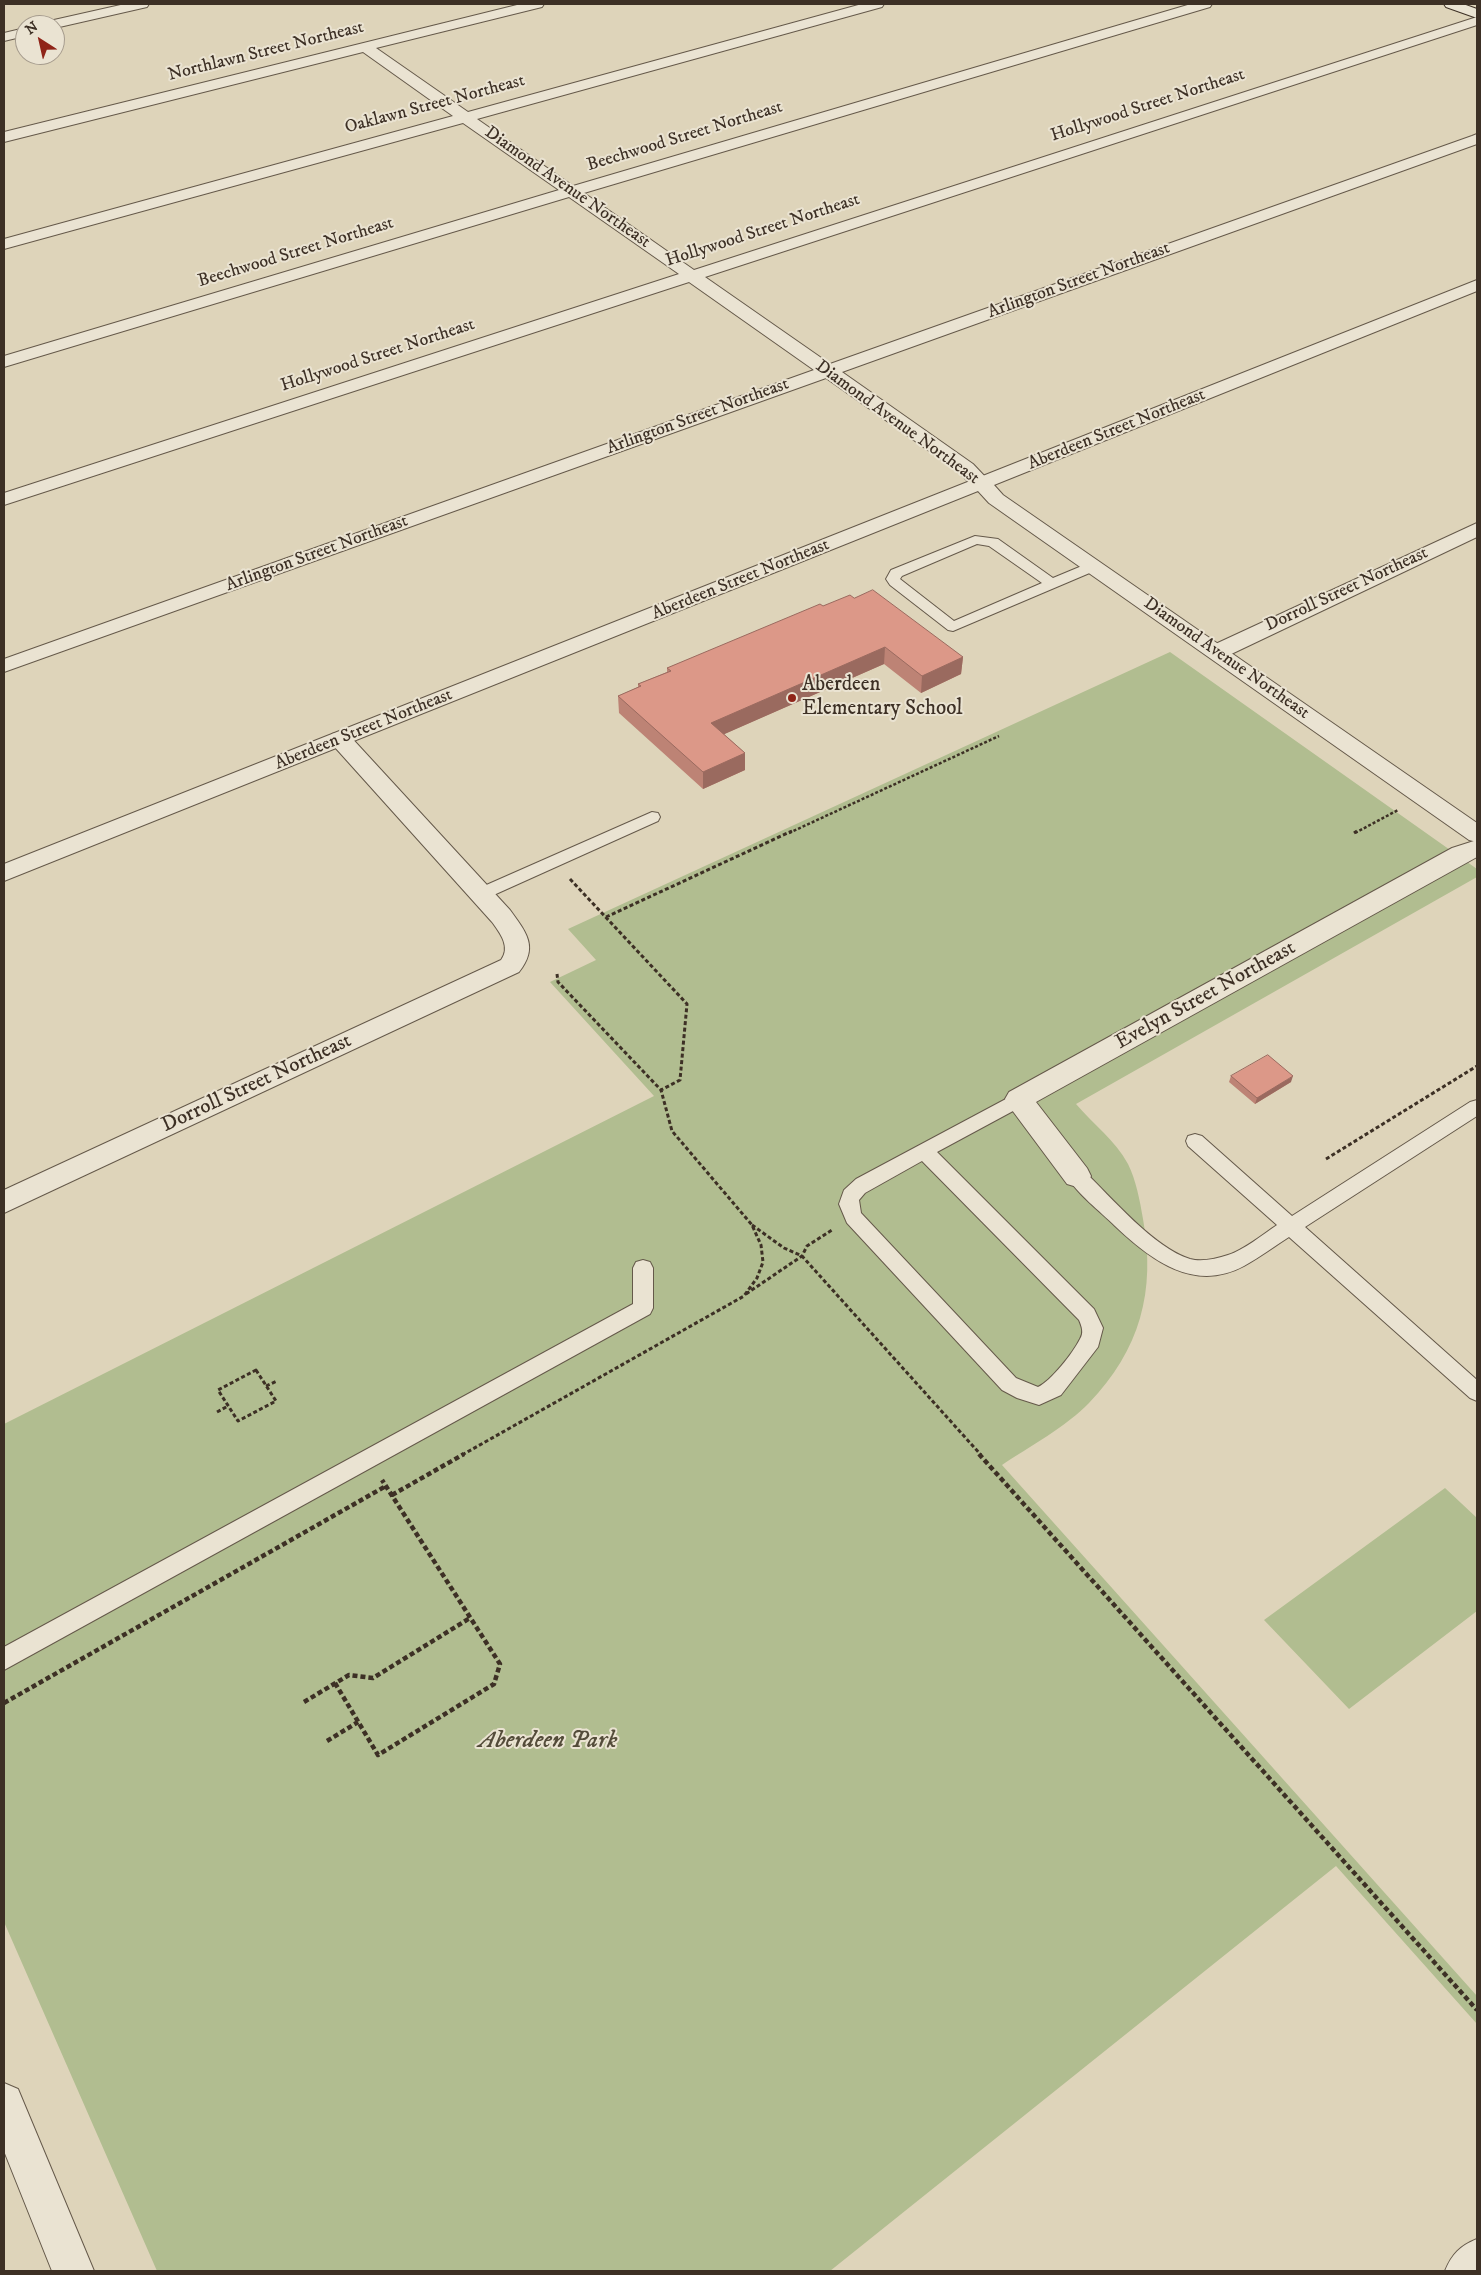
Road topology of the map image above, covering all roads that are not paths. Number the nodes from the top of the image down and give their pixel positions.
1 (142, 4) edge
2 (537, 4) edge
3 (877, 4) edge
4 (1205, 4) edge
5 (1451, 4) edge
6 (1477, 14) edge
7 (1477, 21) edge
8 (65, 22) edge
9 (365, 47) junction
10 (465, 117) junction
11 (4, 137) edge
12 (1477, 139) edge
13 (572, 192) junction
14 (4, 244) edge
15 (692, 275) junction
16 (1477, 285) edge
17 (4, 362) edge
18 (828, 371) junction
19 (982, 484) junction
20 (4, 499) edge
21 (1477, 529) edge
22 (1094, 566) junction
23 (1052, 584) junction
24 (1217, 652) junction
25 (4, 666) edge
26 (340, 739) junction
27 (652, 817) dead end
28 (1477, 834) edge
29 (1477, 848) edge
30 (4, 873) edge
31 (481, 894) junction
32 (1019, 1099) junction
33 (1477, 1107) edge
34 (1195, 1141) dead end
35 (924, 1152) junction
36 (1077, 1176) joint
37 (4, 1202) edge
38 (1290, 1226) junction
39 (643, 1268) dead end
40 (1477, 1392) edge
41 (4, 1660) edge
42 (4, 2103) edge
43 (1477, 2260) edge
44 (73, 2271) edge
45 (1466, 2271) edge

1 - 8 street
2 - 9 street, Northlawn Street Northeast
3 - 10 street, Oaklawn Street Northeast
4 - 13 street, Beechwood Street Northeast
5 - 6 street
7 - 15 street, Hollywood Street Northeast
9 - 10 street, Diamond Avenue Northeast
9 - 11 street, Northlawn Street Northeast
10 - 13 street, Diamond Avenue Northeast
10 - 14 street, Oaklawn Street Northeast
12 - 18 street, Arlington Street Northeast
13 - 15 street, Diamond Avenue Northeast
13 - 17 street, Beechwood Street Northeast
15 - 18 street, Diamond Avenue Northeast
15 - 20 street, Hollywood Street Northeast
16 - 19 street, Aberdeen Street Northeast
18 - 19 street, Diamond Avenue Northeast
18 - 25 street, Arlington Street Northeast
19 - 22 street, Diamond Avenue Northeast
19 - 26 street, Aberdeen Street Northeast
21 - 24 street, Dorroll Street Northeast
22 - 23 lane
22 - 24 street, Diamond Avenue Northeast
23 - 23 lane
24 - 28 street, Diamond Avenue Northeast
26 - 30 street, Aberdeen Street Northeast
26 - 31 street
27 - 31 lane
29 - 32 street, Evelyn Street Northeast
31 - 37 street, Dorroll Street Northeast
32 - 35 lane
32 - 36 street
33 - 38 lane
34 - 38 lane
35 - 35 lane
36 - 38 lane
38 - 40 lane
39 - 41 lane
42 - 44 street
43 - 45 street

